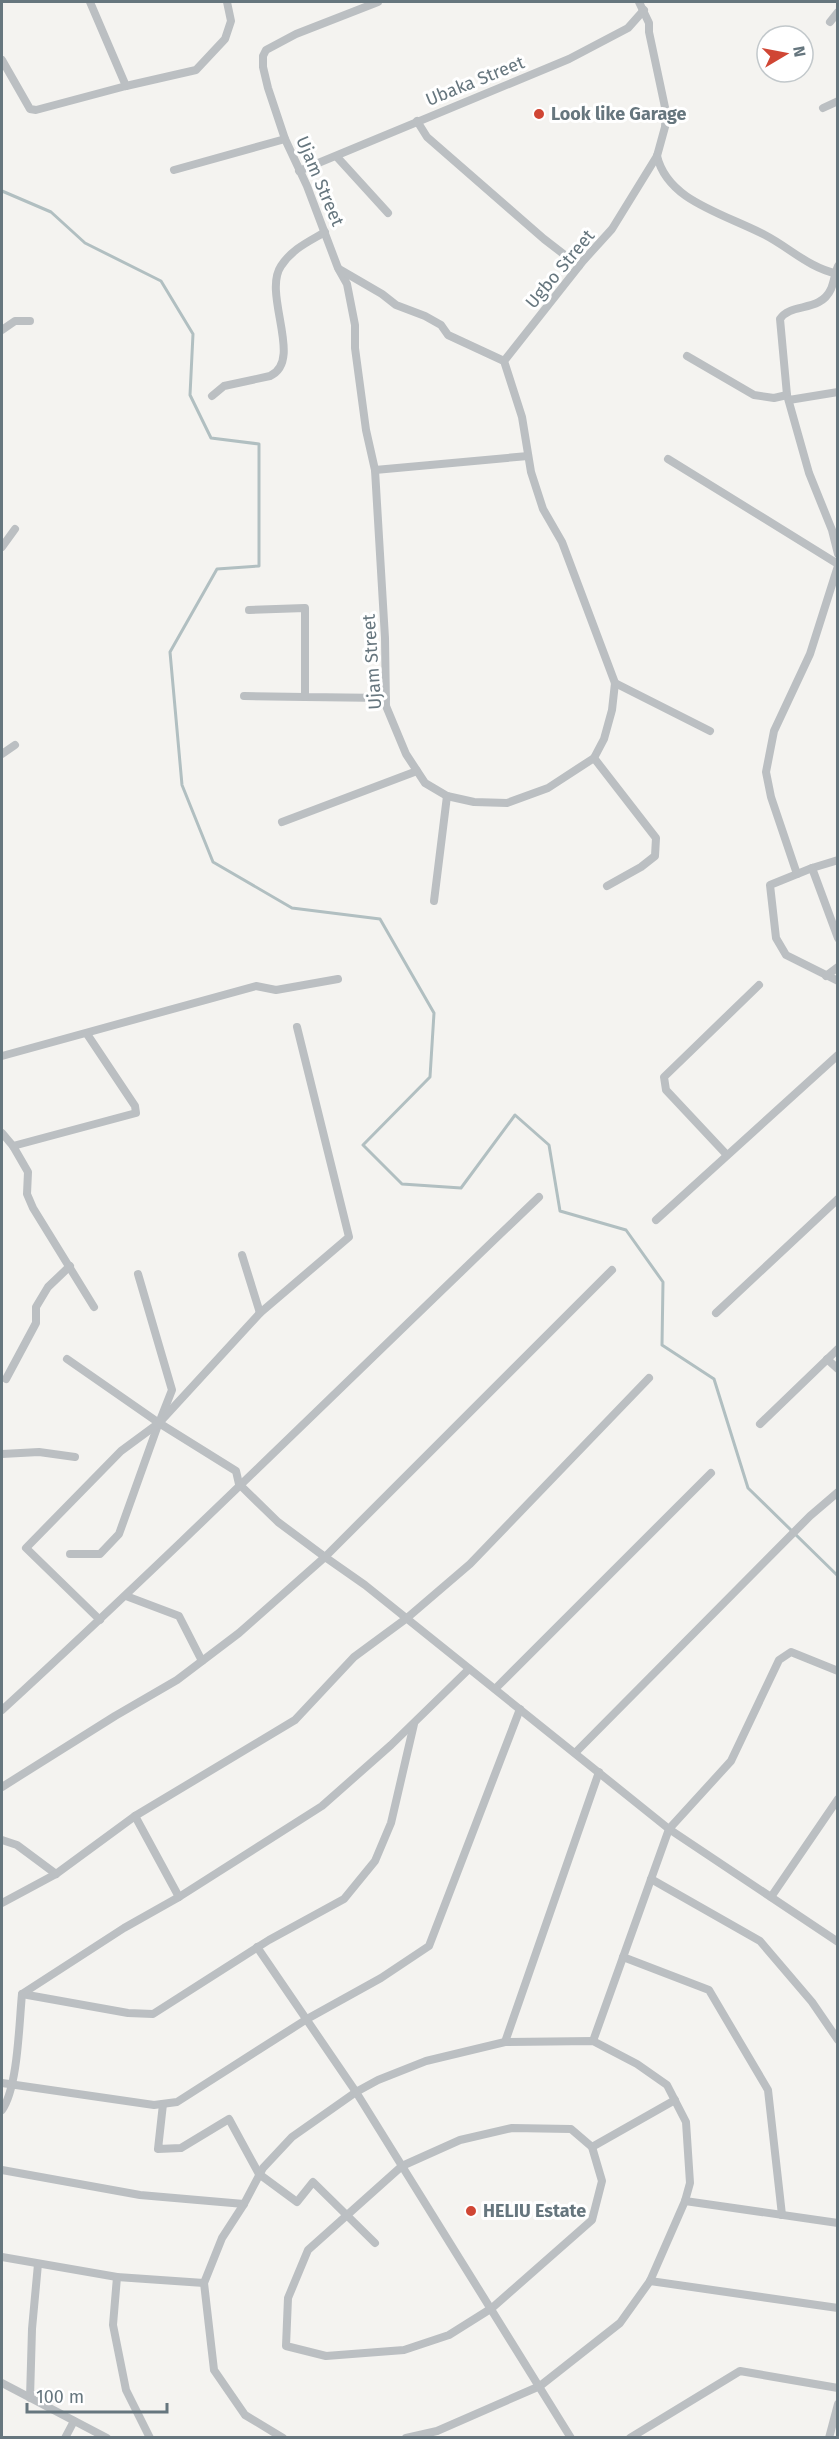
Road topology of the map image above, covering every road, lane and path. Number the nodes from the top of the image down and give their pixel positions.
1 (90, 2) edge
2 (227, 2) edge
3 (378, 2) edge
4 (639, 2) edge
5 (357, 6) edge
6 (644, 10) junction
7 (837, 12) edge
8 (830, 22) dead end
9 (2, 60) edge
10 (126, 86) junction
11 (837, 101) edge
12 (823, 108) dead end
13 (417, 121) junction
14 (285, 139) junction
15 (657, 156) junction
16 (337, 157) junction
17 (174, 170) dead end
18 (299, 171) junction
19 (388, 213) dead end
20 (325, 232) junction
21 (579, 266) junction
22 (338, 268) junction
23 (837, 271) edge
24 (30, 321) dead end
25 (2, 330) edge
26 (687, 356) dead end
27 (504, 361) junction
28 (837, 392) edge
29 (212, 396) dead end
30 (788, 397) junction
31 (528, 456) junction
32 (668, 459) dead end
33 (375, 470) junction
34 (15, 529) dead end
35 (2, 548) edge
36 (837, 554) edge
37 (837, 565) edge
38 (249, 610) dead end
39 (615, 682) junction
40 (244, 696) dead end
41 (305, 697) junction
42 (386, 698) junction
43 (710, 731) dead end
44 (15, 745) dead end
45 (2, 754) edge
46 (594, 758) junction
47 (417, 771) junction
48 (447, 796) junction
49 (282, 822) dead end
50 (837, 860) edge
51 (812, 868) junction
52 (797, 874) junction
53 (607, 886) dead end
54 (434, 901) dead end
55 (837, 938) edge
56 (837, 967) edge
57 (826, 976) junction
58 (338, 979) dead end
59 (837, 981) edge
60 (759, 985) dead end
61 (297, 1027) dead end
62 (87, 1034) junction
63 (837, 1055) edge
64 (2, 1056) edge
65 (2, 1133) edge
66 (13, 1146) junction
67 (726, 1154) junction
68 (538, 1197) dead end
69 (837, 1199) edge
70 (656, 1220) dead end
71 (243, 1255) dead end
72 (70, 1266) junction
73 (612, 1270) dead end
74 (138, 1274) dead end
75 (94, 1307) dead end
76 (260, 1313) junction
77 (716, 1313) dead end
78 (837, 1349) edge
79 (67, 1359) dead end
80 (827, 1359) junction
81 (837, 1370) edge
82 (649, 1378) dead end
83 (6, 1379) dead end
84 (159, 1423) junction
85 (760, 1424) dead end
86 (2, 1454) edge
87 (75, 1456) dead end
88 (711, 1473) dead end
89 (239, 1484) junction
90 (837, 1492) edge
91 (70, 1554) dead end
92 (325, 1557) junction
93 (126, 1596) junction
94 (407, 1618) junction
95 (100, 1620) junction
96 (202, 1661) junction
97 (469, 1669) junction
98 (837, 1671) edge
99 (495, 1689) junction
100 (520, 1709) junction
101 (2, 1710) edge
102 (415, 1722) junction
103 (575, 1753) junction
104 (599, 1772) junction
105 (2, 1787) edge
106 (837, 1799) edge
107 (135, 1816) junction
108 (669, 1829) junction
109 (2, 1840) edge
110 (56, 1874) junction
111 (651, 1879) junction
112 (179, 1897) junction
113 (771, 1897) junction
114 (2, 1903) edge
115 (837, 1942) edge
116 (257, 1947) junction
117 (623, 1957) junction
118 (22, 1994) junction
119 (308, 2019) junction
120 (837, 2040) edge
121 (593, 2041) junction
122 (505, 2042) junction
123 (2, 2083) edge
124 (12, 2085) junction
125 (356, 2092) junction
126 (675, 2100) junction
127 (163, 2104) junction
128 (2, 2110) edge
129 (592, 2147) junction
130 (402, 2166) junction
131 (2, 2170) edge
132 (259, 2174) junction
133 (685, 2201) junction
134 (244, 2204) junction
135 (347, 2215) junction
136 (782, 2215) junction
137 (837, 2223) edge
138 (375, 2243) dead end
139 (2, 2257) edge
140 (38, 2264) junction
141 (117, 2277) junction
142 (650, 2281) junction
143 (204, 2283) junction
144 (492, 2308) junction
145 (837, 2308) edge
146 (2, 2383) edge
147 (540, 2386) junction
148 (837, 2388) edge
149 (30, 2398) junction
150 (837, 2404) edge
151 (74, 2421) junction
152 (65, 2438) edge
153 (106, 2438) edge
154 (150, 2438) edge
155 (283, 2438) edge
156 (406, 2438) edge
157 (571, 2438) edge
158 (630, 2438) edge
159 (829, 2438) edge

1 - 10 street
2 - 10 street
3 - 5 street
4 - 6 street
5 - 14 street, Ujam Street
6 - 13 street, Ubaka Street
6 - 15 street, Ugbo Street
7 - 8 street
9 - 10 street
11 - 12 street
13 - 16 street, Ubaka Street
13 - 21 street
14 - 17 street
14 - 18 street, Ujam Street
15 - 21 street, Ugbo Street
15 - 23 street
16 - 18 street, Ubaka Street
16 - 19 street
18 - 20 street, Ujam Street
20 - 22 street, Ujam Street
20 - 29 street
21 - 27 street, Ugbo Street
22 - 27 street
22 - 33 street, Ujam Street
23 - 30 street
24 - 25 street
26 - 30 street
27 - 31 street
28 - 30 street
30 - 36 street
31 - 33 street
31 - 39 street
32 - 37 street
33 - 42 street, Ujam Street
34 - 35 street
37 - 52 street
38 - 41 street
39 - 43 street
39 - 46 street
40 - 41 street
41 - 42 street
42 - 47 street, Ujam Street
44 - 45 street
46 - 48 street, Ujam Street
46 - 53 street
47 - 48 street, Ujam Street
47 - 49 street
48 - 54 street
50 - 51 street
51 - 52 street
51 - 55 street
52 - 57 street
56 - 57 street
57 - 59 street
58 - 62 street
60 - 67 street
61 - 76 street
62 - 64 street
62 - 66 street
63 - 67 street
65 - 66 street
66 - 72 street
67 - 70 street
68 - 89 street
69 - 77 street
71 - 76 street
72 - 75 street
72 - 83 street
73 - 92 street
74 - 84 street
76 - 84 street
78 - 80 street
79 - 84 street
80 - 81 street
80 - 85 street
82 - 94 street
84 - 89 street
84 - 91 street
84 - 95 street
86 - 87 street
88 - 99 street
89 - 92 street
89 - 93 street
90 - 103 street
92 - 94 street
92 - 96 street
93 - 95 street
93 - 96 street
94 - 97 street
94 - 107 street
95 - 101 street
96 - 105 street
97 - 99 street
97 - 102 street
98 - 108 street
99 - 100 street
100 - 103 street
100 - 119 street
102 - 112 street
102 - 116 street
103 - 104 street
104 - 108 street
104 - 122 street
106 - 113 street
107 - 110 street
107 - 112 street
108 - 111 street
108 - 113 street
109 - 110 street
110 - 114 street
111 - 117 street
111 - 120 street
112 - 118 street
113 - 115 street
116 - 118 street
116 - 119 street
117 - 121 street
117 - 136 street
118 - 124 street
119 - 125 street
119 - 127 street
121 - 122 street
121 - 126 street
122 - 125 street
123 - 124 street
124 - 127 street
124 - 128 street
125 - 130 street
125 - 132 street
126 - 129 street
126 - 133 street
127 - 132 street
129 - 130 street
129 - 144 street
130 - 135 street
130 - 144 street
131 - 134 street
132 - 134 street
132 - 135 street
133 - 136 street
133 - 142 street
134 - 143 street
135 - 138 street
135 - 144 street
136 - 137 street
139 - 140 street
140 - 141 street
140 - 149 street
141 - 143 street
141 - 154 street
142 - 145 street
142 - 147 street
143 - 155 street
144 - 147 street
146 - 149 street
147 - 156 street
147 - 157 street
148 - 158 street
149 - 151 street
150 - 159 street
151 - 152 street
151 - 153 street

